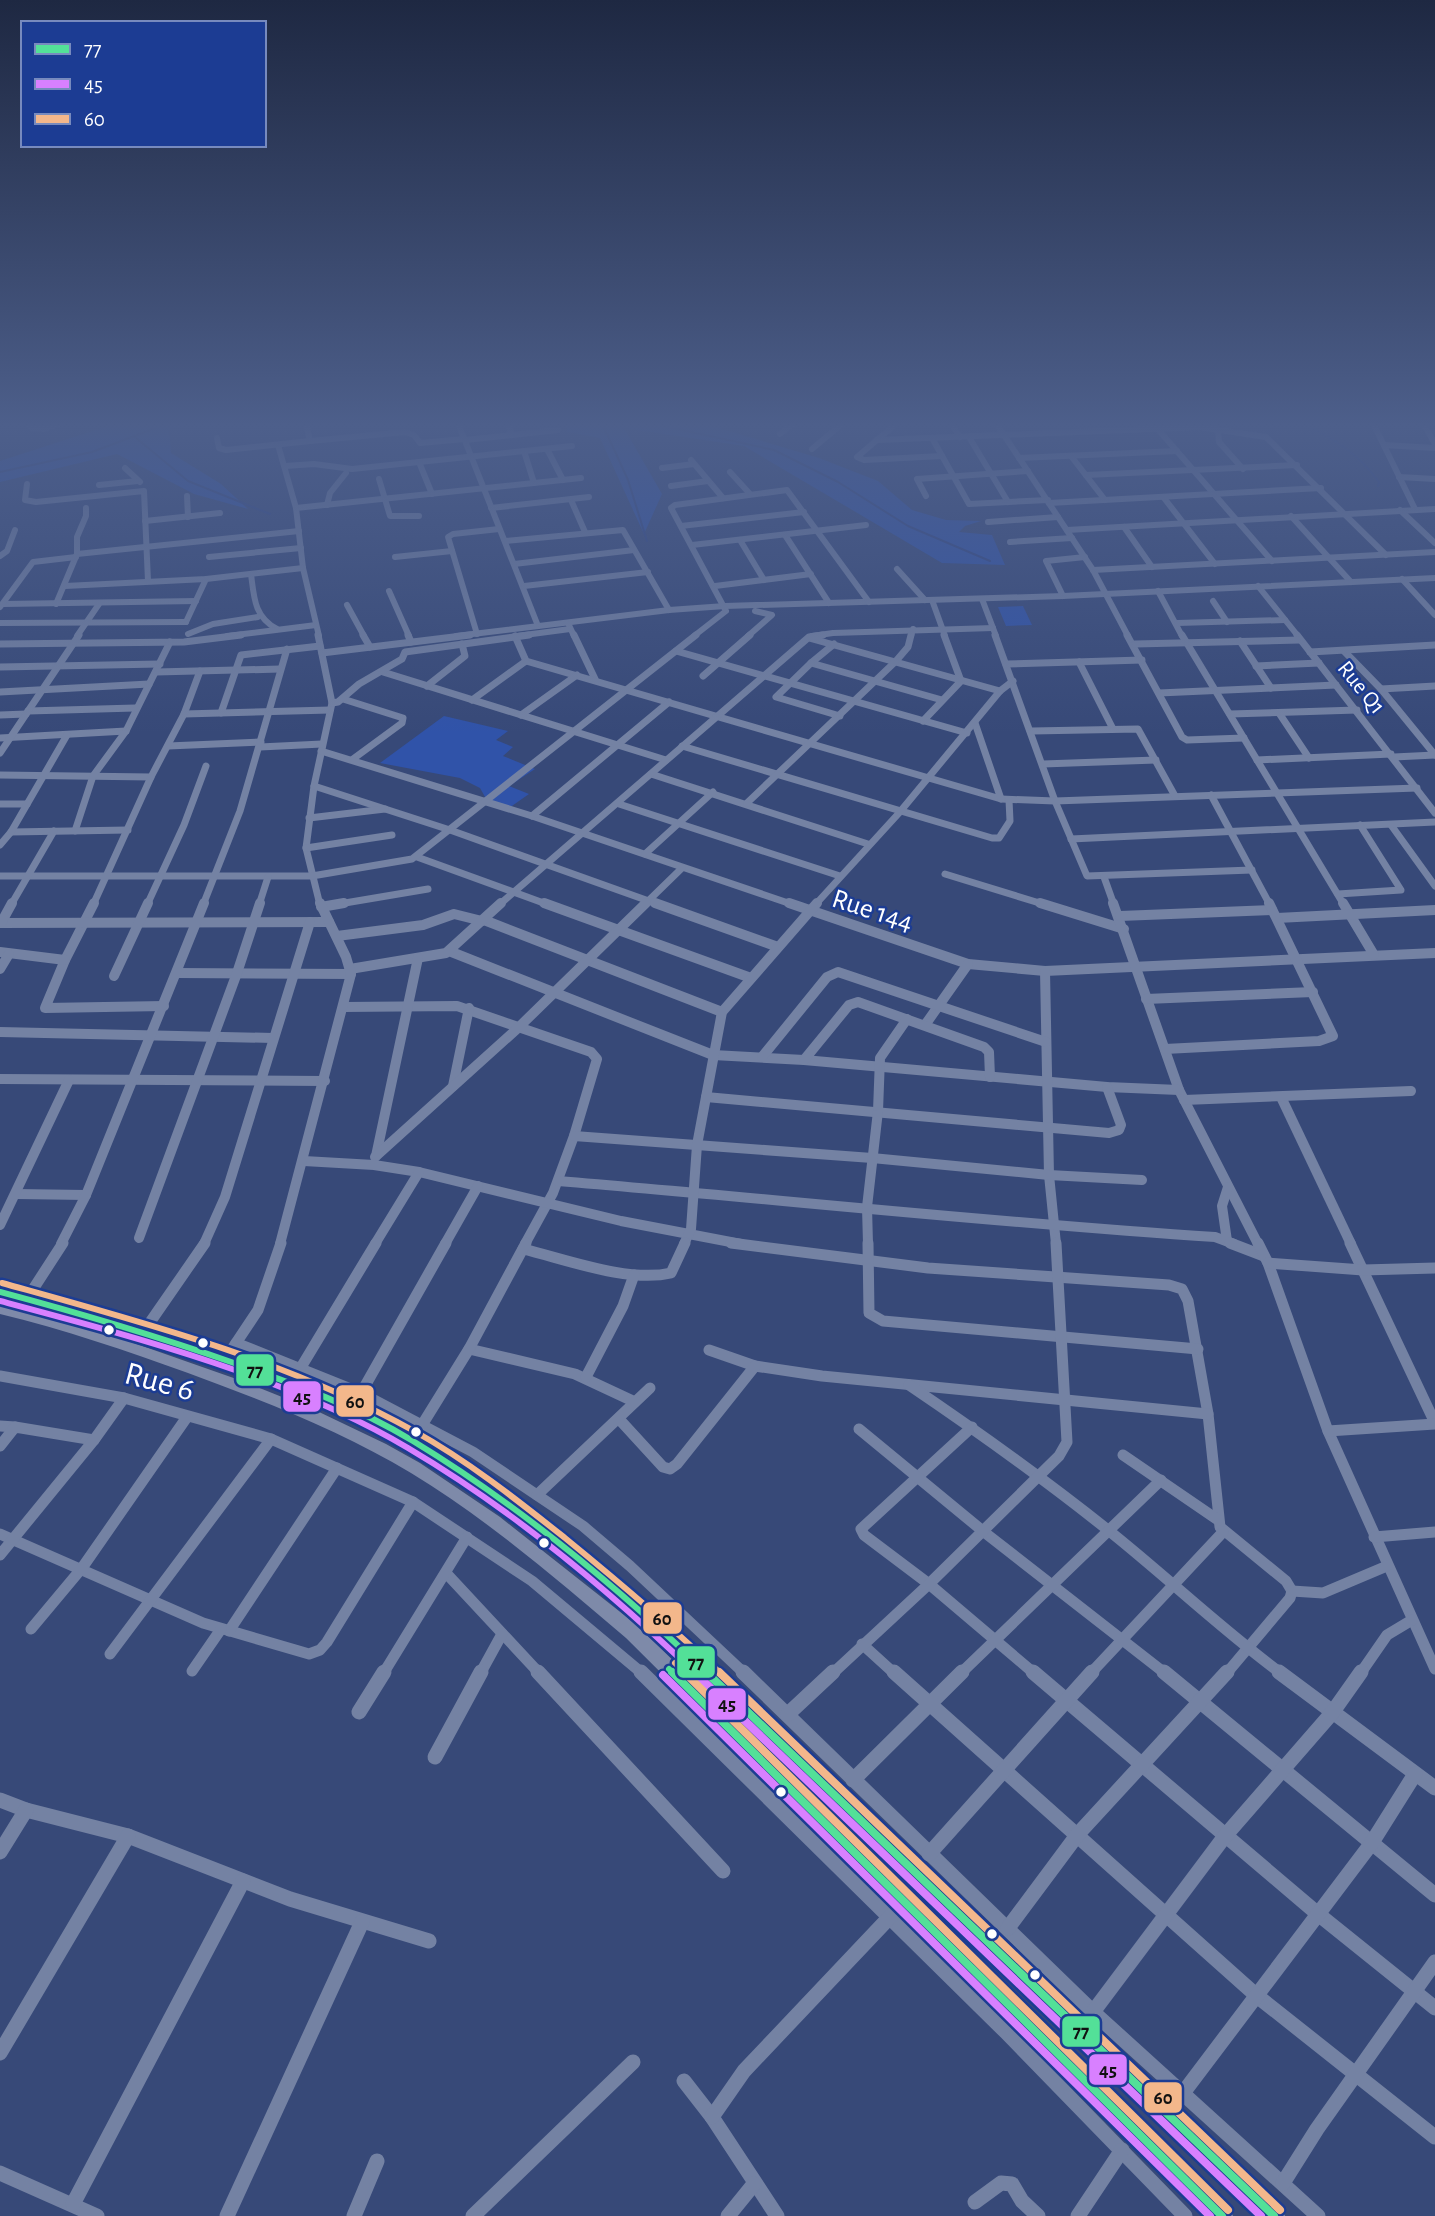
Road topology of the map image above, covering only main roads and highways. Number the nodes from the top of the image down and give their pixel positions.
1 (0, 1292) edge
2 (0, 1309) edge
3 (1222, 2216) edge
4 (1274, 2216) edge

1 - 4 main road
2 - 3 main road

